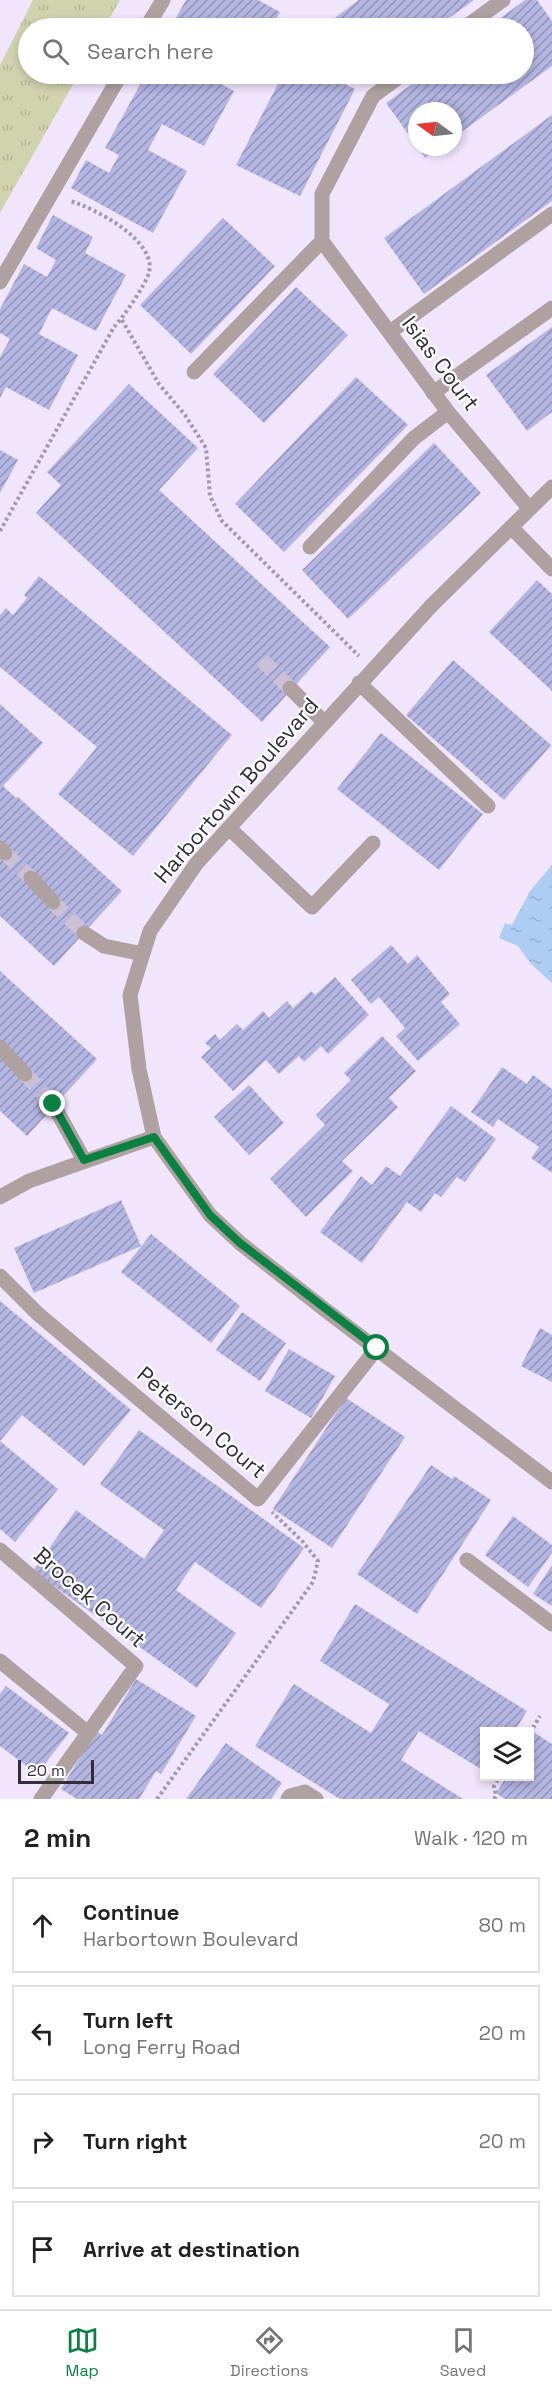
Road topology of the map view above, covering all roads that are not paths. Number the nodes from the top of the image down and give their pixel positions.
1 (163, 0) edge
2 (503, 0) edge
3 (153, 18) edge
4 (478, 18) edge
5 (115, 84) edge
6 (389, 84) edge
7 (552, 214) edge
8 (322, 241) junction
9 (0, 282) edge
10 (552, 308) edge
11 (390, 332) junction
12 (194, 372) dead end
13 (434, 393) junction
14 (448, 412) junction
15 (552, 487) edge
16 (529, 508) junction
17 (511, 527) junction
18 (310, 547) dead end
19 (552, 569) edge
20 (359, 683) junction
21 (290, 688) tunnel mouth
22 (324, 722) junction
23 (488, 806) dead end
24 (229, 828) junction
25 (373, 843) dead end
26 (32, 878) tunnel mouth
27 (53, 902) tunnel mouth
28 (84, 933) tunnel mouth
29 (143, 954) junction
30 (0, 1047) edge
31 (25, 1074) tunnel mouth
32 (53, 1104) tunnel mouth
33 (154, 1137) junction
34 (84, 1160) junction
35 (0, 1197) edge
36 (0, 1276) edge
37 (377, 1348) junction
38 (552, 1482) edge
39 (0, 1550) edge
40 (467, 1560) dead end
41 (552, 1624) edge
42 (0, 1661) edge
43 (88, 1733) junction
44 (40, 1799) edge
45 (288, 1799) edge
46 (316, 1799) edge

1 - 3 street
2 - 4 street
5 - 9 street
6 - 8 street
7 - 11 street
8 - 11 street, Isias Court
8 - 12 street
10 - 13 street
11 - 13 street, Isias Court
13 - 14 street, Isias Court
14 - 16 street, Isias Court
14 - 18 street
15 - 16 street, Harbortown Boulevard
16 - 17 street, Harbortown Boulevard
17 - 19 street
17 - 20 street, Harbortown Boulevard
20 - 22 street, Harbortown Boulevard
20 - 23 street
21 - 22 street
22 - 24 street, Harbortown Boulevard
24 - 25 street
24 - 29 street, Harbortown Boulevard
26 - 27 street
28 - 29 street
29 - 33 street, Harbortown Boulevard
30 - 31 street
32 - 34 street
33 - 34 street
33 - 37 street, Harbortown Boulevard
34 - 35 street
36 - 37 street, Peterson Court
37 - 38 street, Harbortown Boulevard
39 - 43 street, Brocek Court
40 - 41 street
42 - 43 street
43 - 44 street, Brocek Court
45 - 46 street

